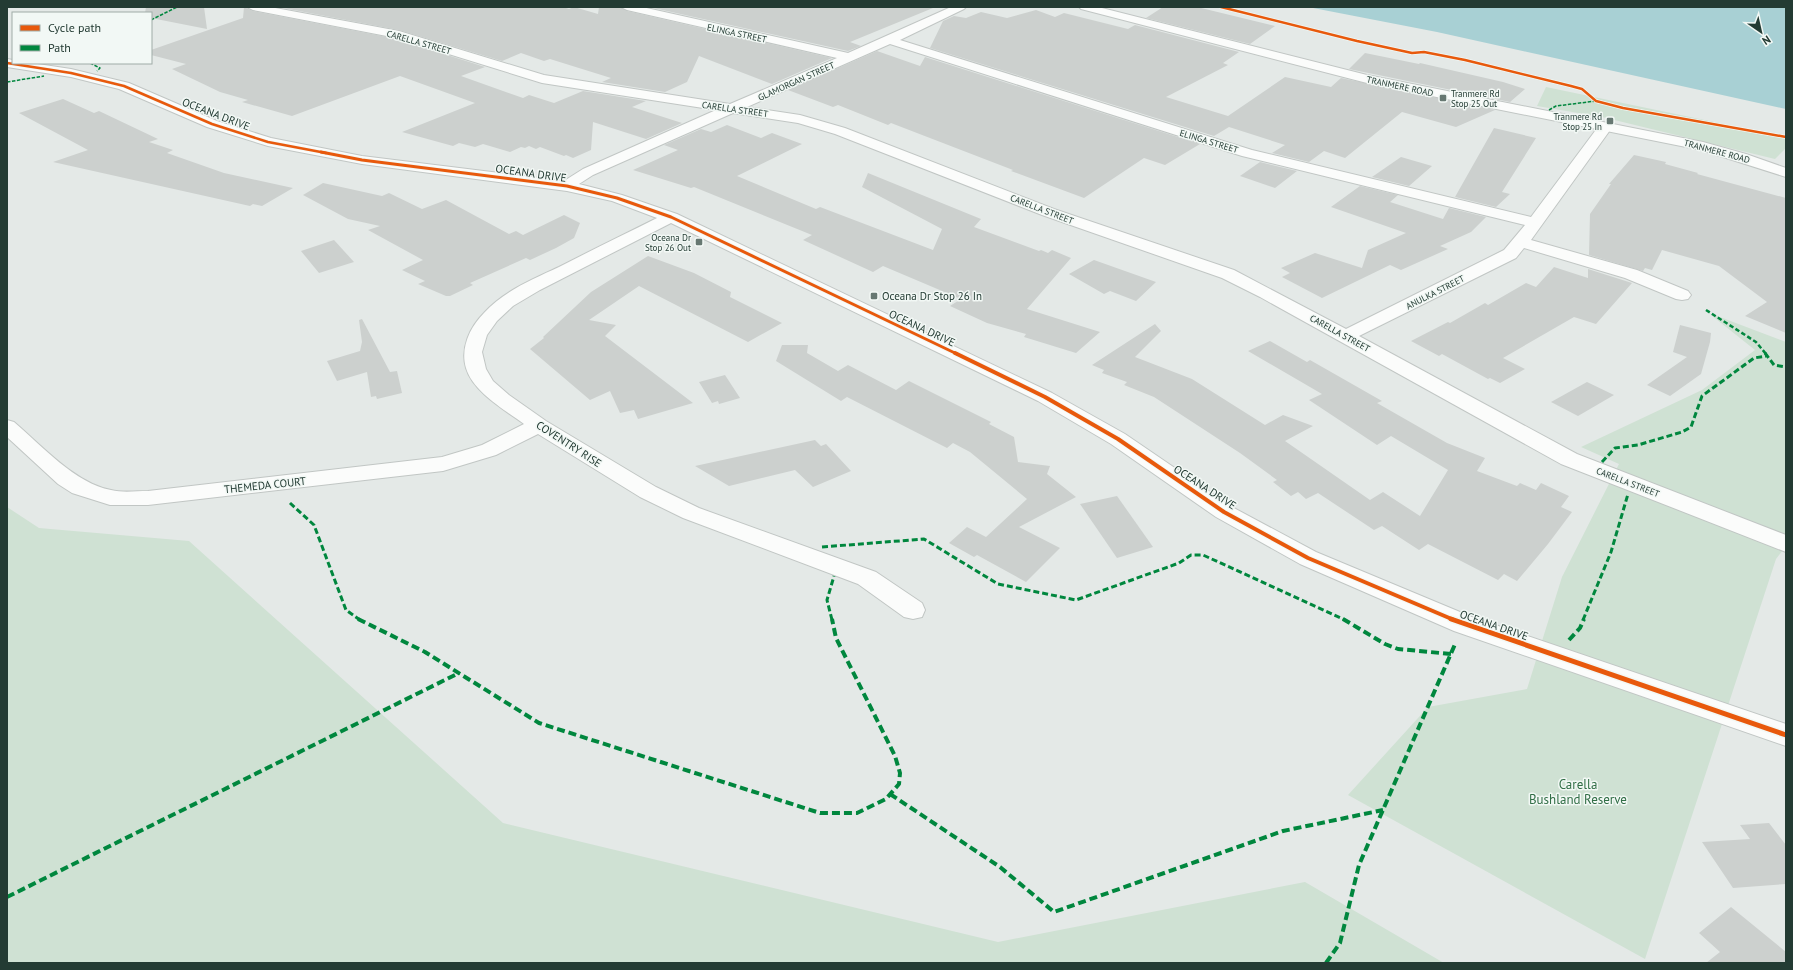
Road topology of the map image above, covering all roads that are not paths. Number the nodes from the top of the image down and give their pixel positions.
1 (253, 7) edge
2 (627, 7) edge
3 (960, 7) edge
4 (1085, 7) edge
5 (889, 40) junction
6 (848, 57) junction
7 (13, 64) edge
8 (732, 109) junction
9 (1606, 126) junction
10 (1786, 173) edge
11 (567, 186) junction
12 (672, 217) junction
13 (1534, 223) junction
14 (1521, 242) junction
15 (1682, 295) dead end
16 (1346, 336) junction
17 (539, 425) junction
18 (7, 426) edge
19 (1786, 544) edge
20 (914, 610) dead end
21 (1786, 735) edge

1 - 8 street, CARELLA STREET
2 - 6 street, ELINGA STREET
3 - 5 street, GLAMORGAN STREET
4 - 9 street, TRANMERE ROAD
5 - 6 street, GLAMORGAN STREET
5 - 13 street, ELINGA STREET
6 - 8 street, GLAMORGAN STREET
7 - 11 street, OCEANA DRIVE
8 - 11 street, GLAMORGAN STREET
8 - 16 street, CARELLA STREET
9 - 10 street, TRANMERE ROAD
9 - 13 street, ANULKA STREET
11 - 12 street, OCEANA DRIVE
12 - 17 street, COVENTRY RISE
12 - 21 street, OCEANA DRIVE
13 - 14 street, ANULKA STREET
14 - 15 street
14 - 16 street, ANULKA STREET
16 - 19 street, CARELLA STREET
17 - 18 street, THEMEDA COURT
17 - 20 street, COVENTRY RISE

